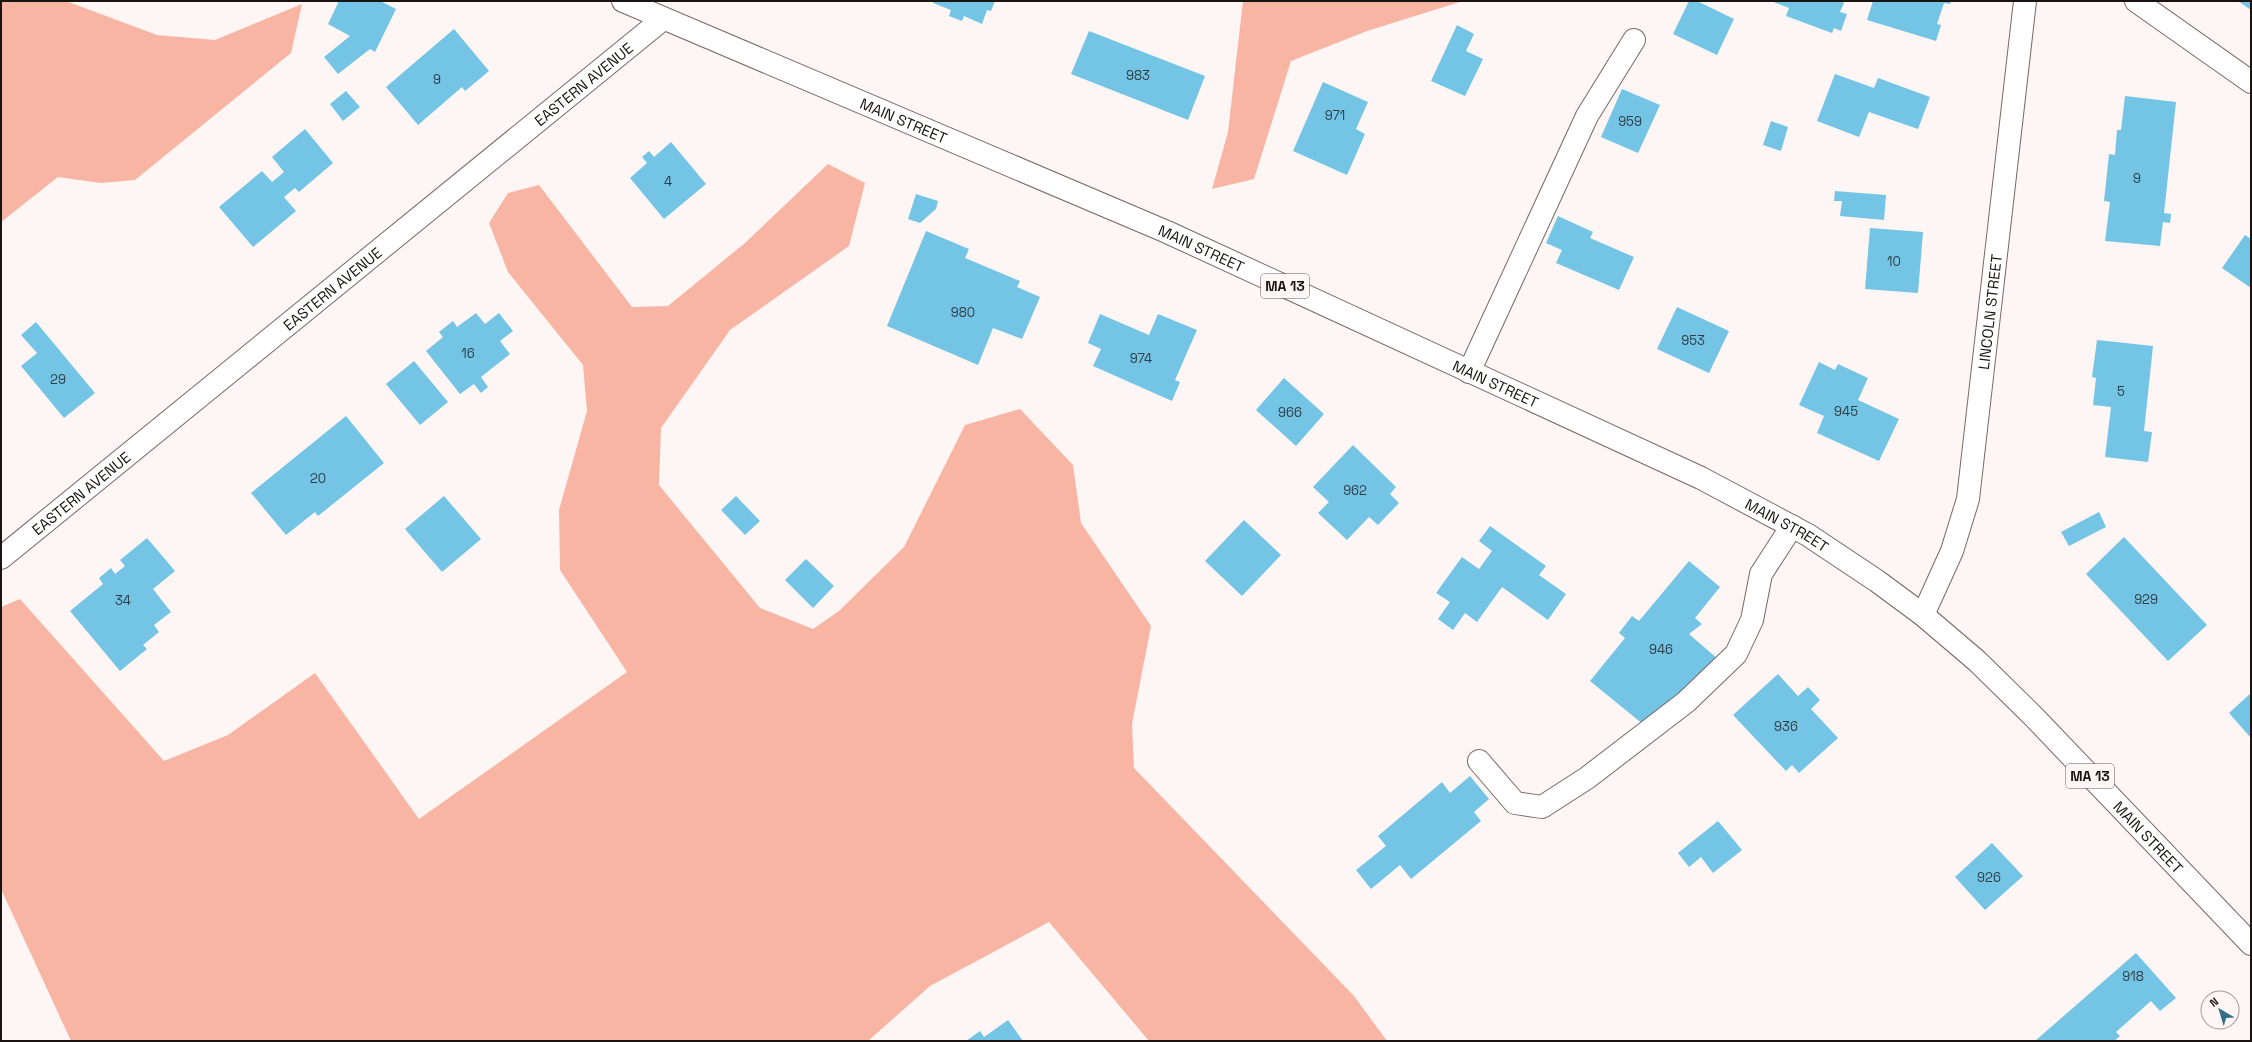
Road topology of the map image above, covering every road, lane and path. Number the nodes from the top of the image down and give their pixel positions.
1 (623, 1) edge
2 (2025, 1) edge
3 (2136, 1) edge
4 (663, 19) junction
5 (1634, 40) dead end
6 (2251, 82) edge
7 (1469, 372) junction
8 (1792, 526) junction
9 (1, 558) edge
10 (1923, 616) junction
11 (1479, 761) dead end
12 (2251, 944) edge

1 - 4 main road, MAIN STREET / MA 13
2 - 10 main road, LINCOLN STREET
3 - 6 main road
4 - 7 main road, MAIN STREET / MA 13
4 - 9 main road, EASTERN AVENUE
5 - 7 main road
7 - 8 main road, MAIN STREET / MA 13
8 - 10 main road, MAIN STREET / MA 13
8 - 11 main road
10 - 12 main road, MAIN STREET / MA 13

